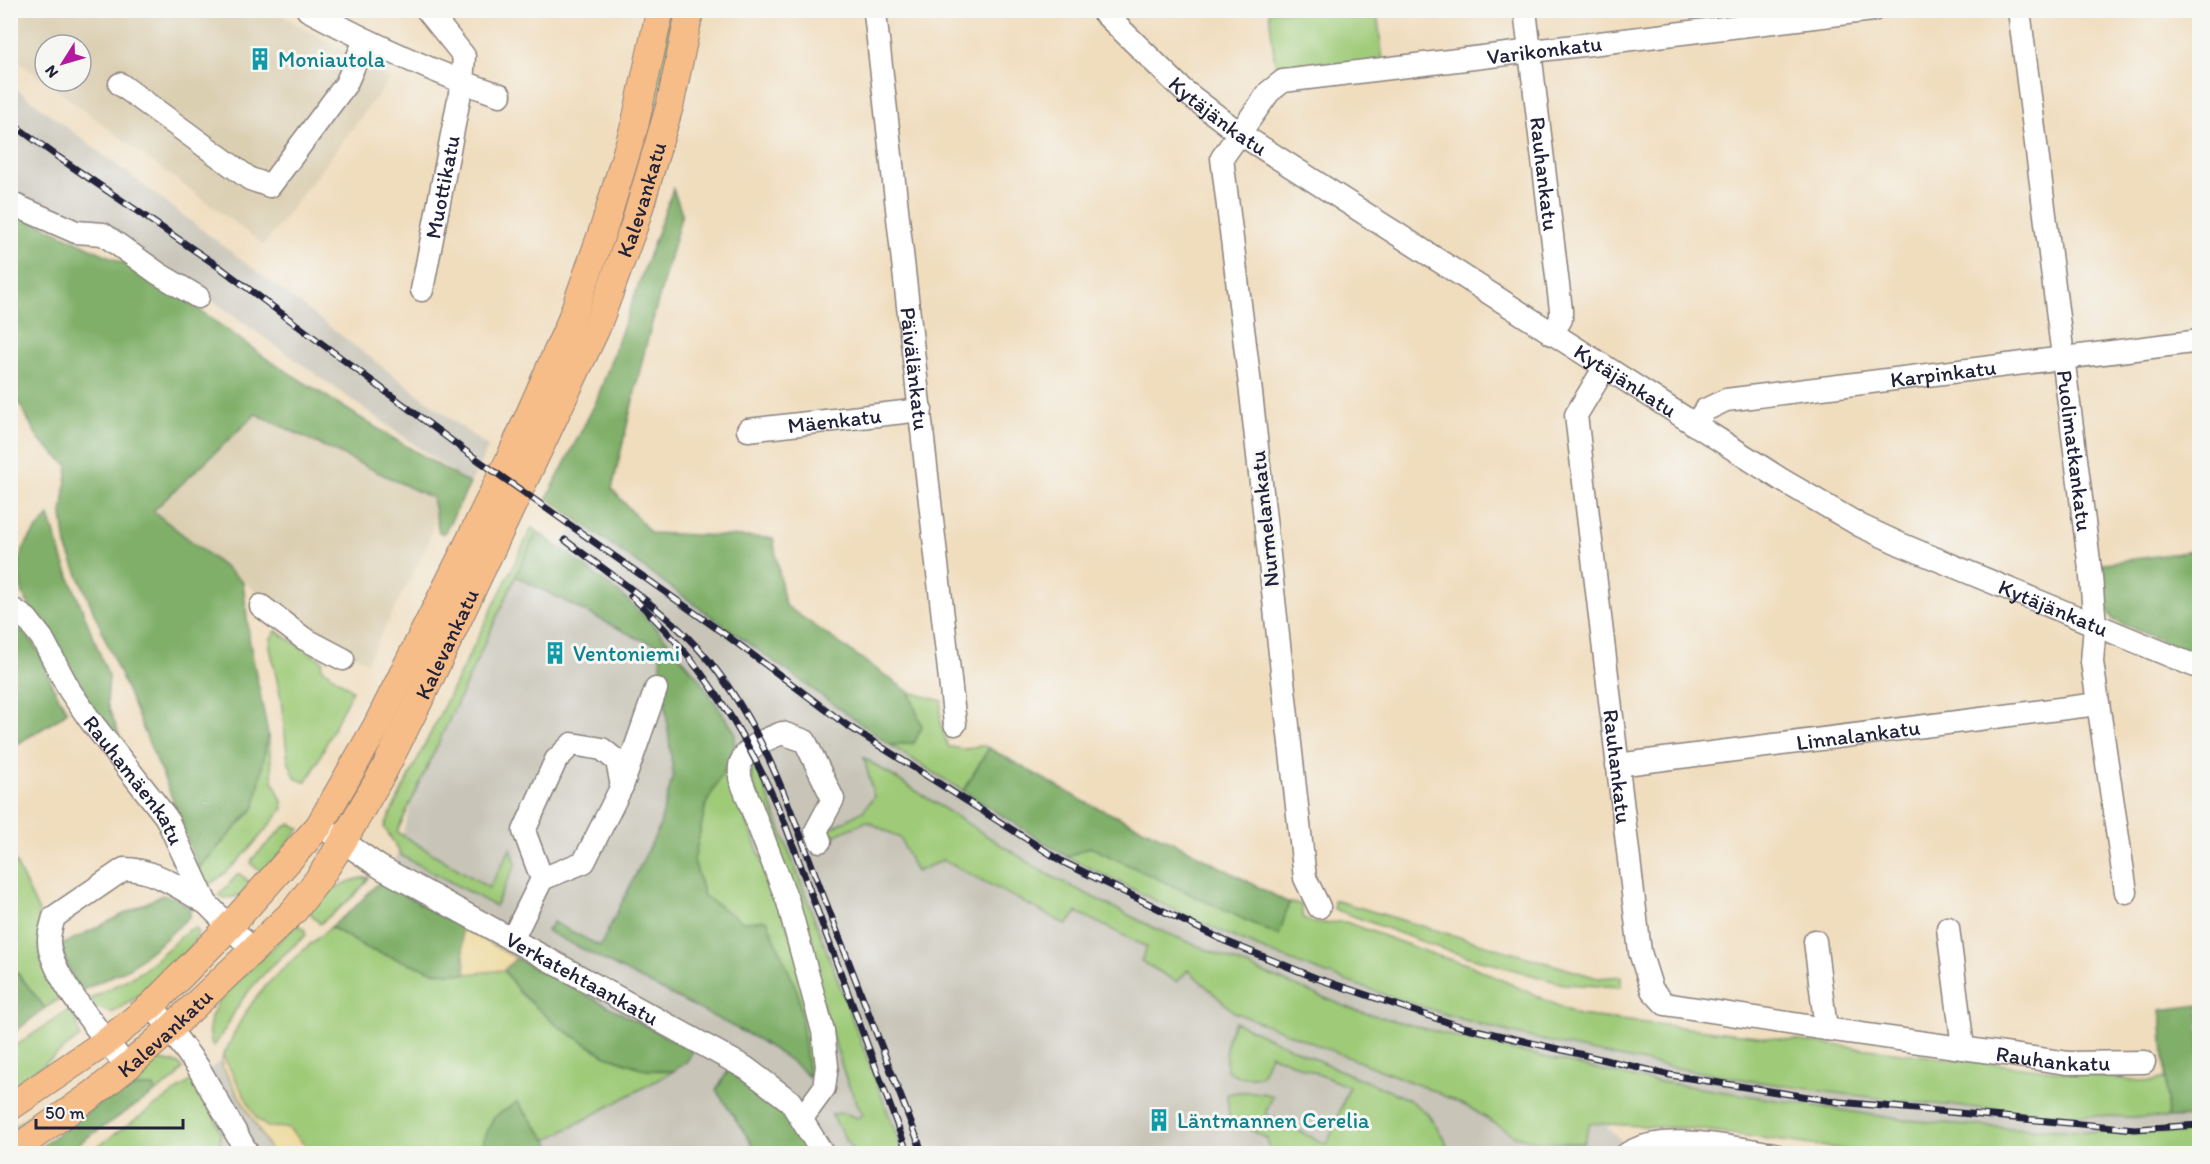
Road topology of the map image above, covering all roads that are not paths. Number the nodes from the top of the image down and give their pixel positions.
1 (308, 10) edge
2 (426, 10) edge
3 (660, 10) edge
4 (690, 10) edge
5 (1101, 10) edge
6 (1525, 10) edge
7 (1873, 10) edge
8 (2019, 10) edge
9 (876, 11) edge
10 (340, 18) edge
11 (365, 40) junction
12 (1530, 51) junction
13 (462, 83) junction
14 (120, 84) dead end
15 (500, 95) dead end
16 (1239, 133) junction
17 (10, 203) edge
18 (422, 290) dead end
19 (198, 297) dead end
20 (1552, 334) junction
21 (2199, 341) edge
22 (2064, 358) junction
23 (1605, 367) junction
24 (921, 410) junction
25 (1695, 425) junction
26 (748, 430) dead end
27 (261, 606) dead end
28 (14, 610) dead end
29 (2095, 625) junction
30 (343, 659) dead end
31 (2199, 668) edge
32 (656, 689) dead end
33 (2098, 704) junction
34 (955, 724) dead end
35 (1617, 765) junction
36 (622, 786) junction
37 (319, 826) junction
38 (343, 841) junction
39 (820, 841) dead end
40 (542, 879) junction
41 (2126, 892) dead end
42 (206, 903) junction
43 (1319, 907) dead end
44 (229, 927) junction
45 (1948, 928) dead end
46 (1815, 940) dead end
47 (503, 943) junction
48 (253, 950) junction
49 (152, 1005) junction
50 (170, 1029) junction
51 (1826, 1029) junction
52 (107, 1041) junction
53 (1963, 1047) junction
54 (2144, 1062) dead end
55 (127, 1067) junction
56 (10, 1107) edge
57 (802, 1118) junction
58 (10, 1153) edge
59 (248, 1154) edge
60 (823, 1154) edge
61 (1627, 1154) edge
62 (1774, 1154) edge

1 - 10 street
2 - 13 street, Muottikatu
3 - 37 main road, Kalevankatu
4 - 38 main road, Kalevankatu
5 - 16 street, Kytäjänkatu
6 - 12 street, Rauhankatu
7 - 12 street, Varikonkatu
8 - 22 street, Puolimatkankatu
9 - 24 street, Päivälänkatu
10 - 11 street
11 - 13 street
11 - 14 street
12 - 16 street, Varikonkatu
12 - 20 street, Rauhankatu
13 - 15 street
13 - 18 street, Muottikatu
16 - 20 street, Kytäjänkatu
16 - 43 street, Nurmelankatu
17 - 19 street
20 - 23 street, Kytäjänkatu
21 - 22 street, Karpinkatu
22 - 25 street, Karpinkatu
22 - 29 street, Puolimatkankatu
23 - 25 street, Kytäjänkatu
23 - 35 street, Rauhankatu
24 - 26 street, Mäenkatu
24 - 34 street, Päivälänkatu
25 - 29 street, Kytäjänkatu
27 - 30 street
28 - 42 street, Rauhamäenkatu
29 - 31 street, Kytäjänkatu
29 - 33 street, Puolimatkankatu
32 - 36 street
33 - 35 street, Linnalankatu
33 - 41 street, Puolimatkankatu
35 - 51 street, Rauhankatu
36 - 40 street
36 - 40 street
37 - 38 street, Verkatehtaankatu
37 - 44 main road, Kalevankatu
38 - 47 street, Verkatehtaankatu
38 - 48 main road, Kalevankatu
39 - 57 street
40 - 47 street
42 - 44 street, Rauhamäenkatu
42 - 52 street
44 - 48 street, Rauhamäenkatu
44 - 49 main road, Kalevankatu
45 - 53 street, Rauhankatu
46 - 51 street
47 - 57 street, Verkatehtaankatu
48 - 50 main road, Kalevankatu
49 - 50 street
49 - 52 main road, Kalevankatu
50 - 55 main road, Kalevankatu
50 - 59 street
51 - 53 street, Rauhankatu
52 - 55 street
52 - 56 main road, Kalevankatu
53 - 54 street, Rauhankatu
55 - 58 main road, Kalevankatu
57 - 60 street, Verkatehtaankatu
61 - 62 street

